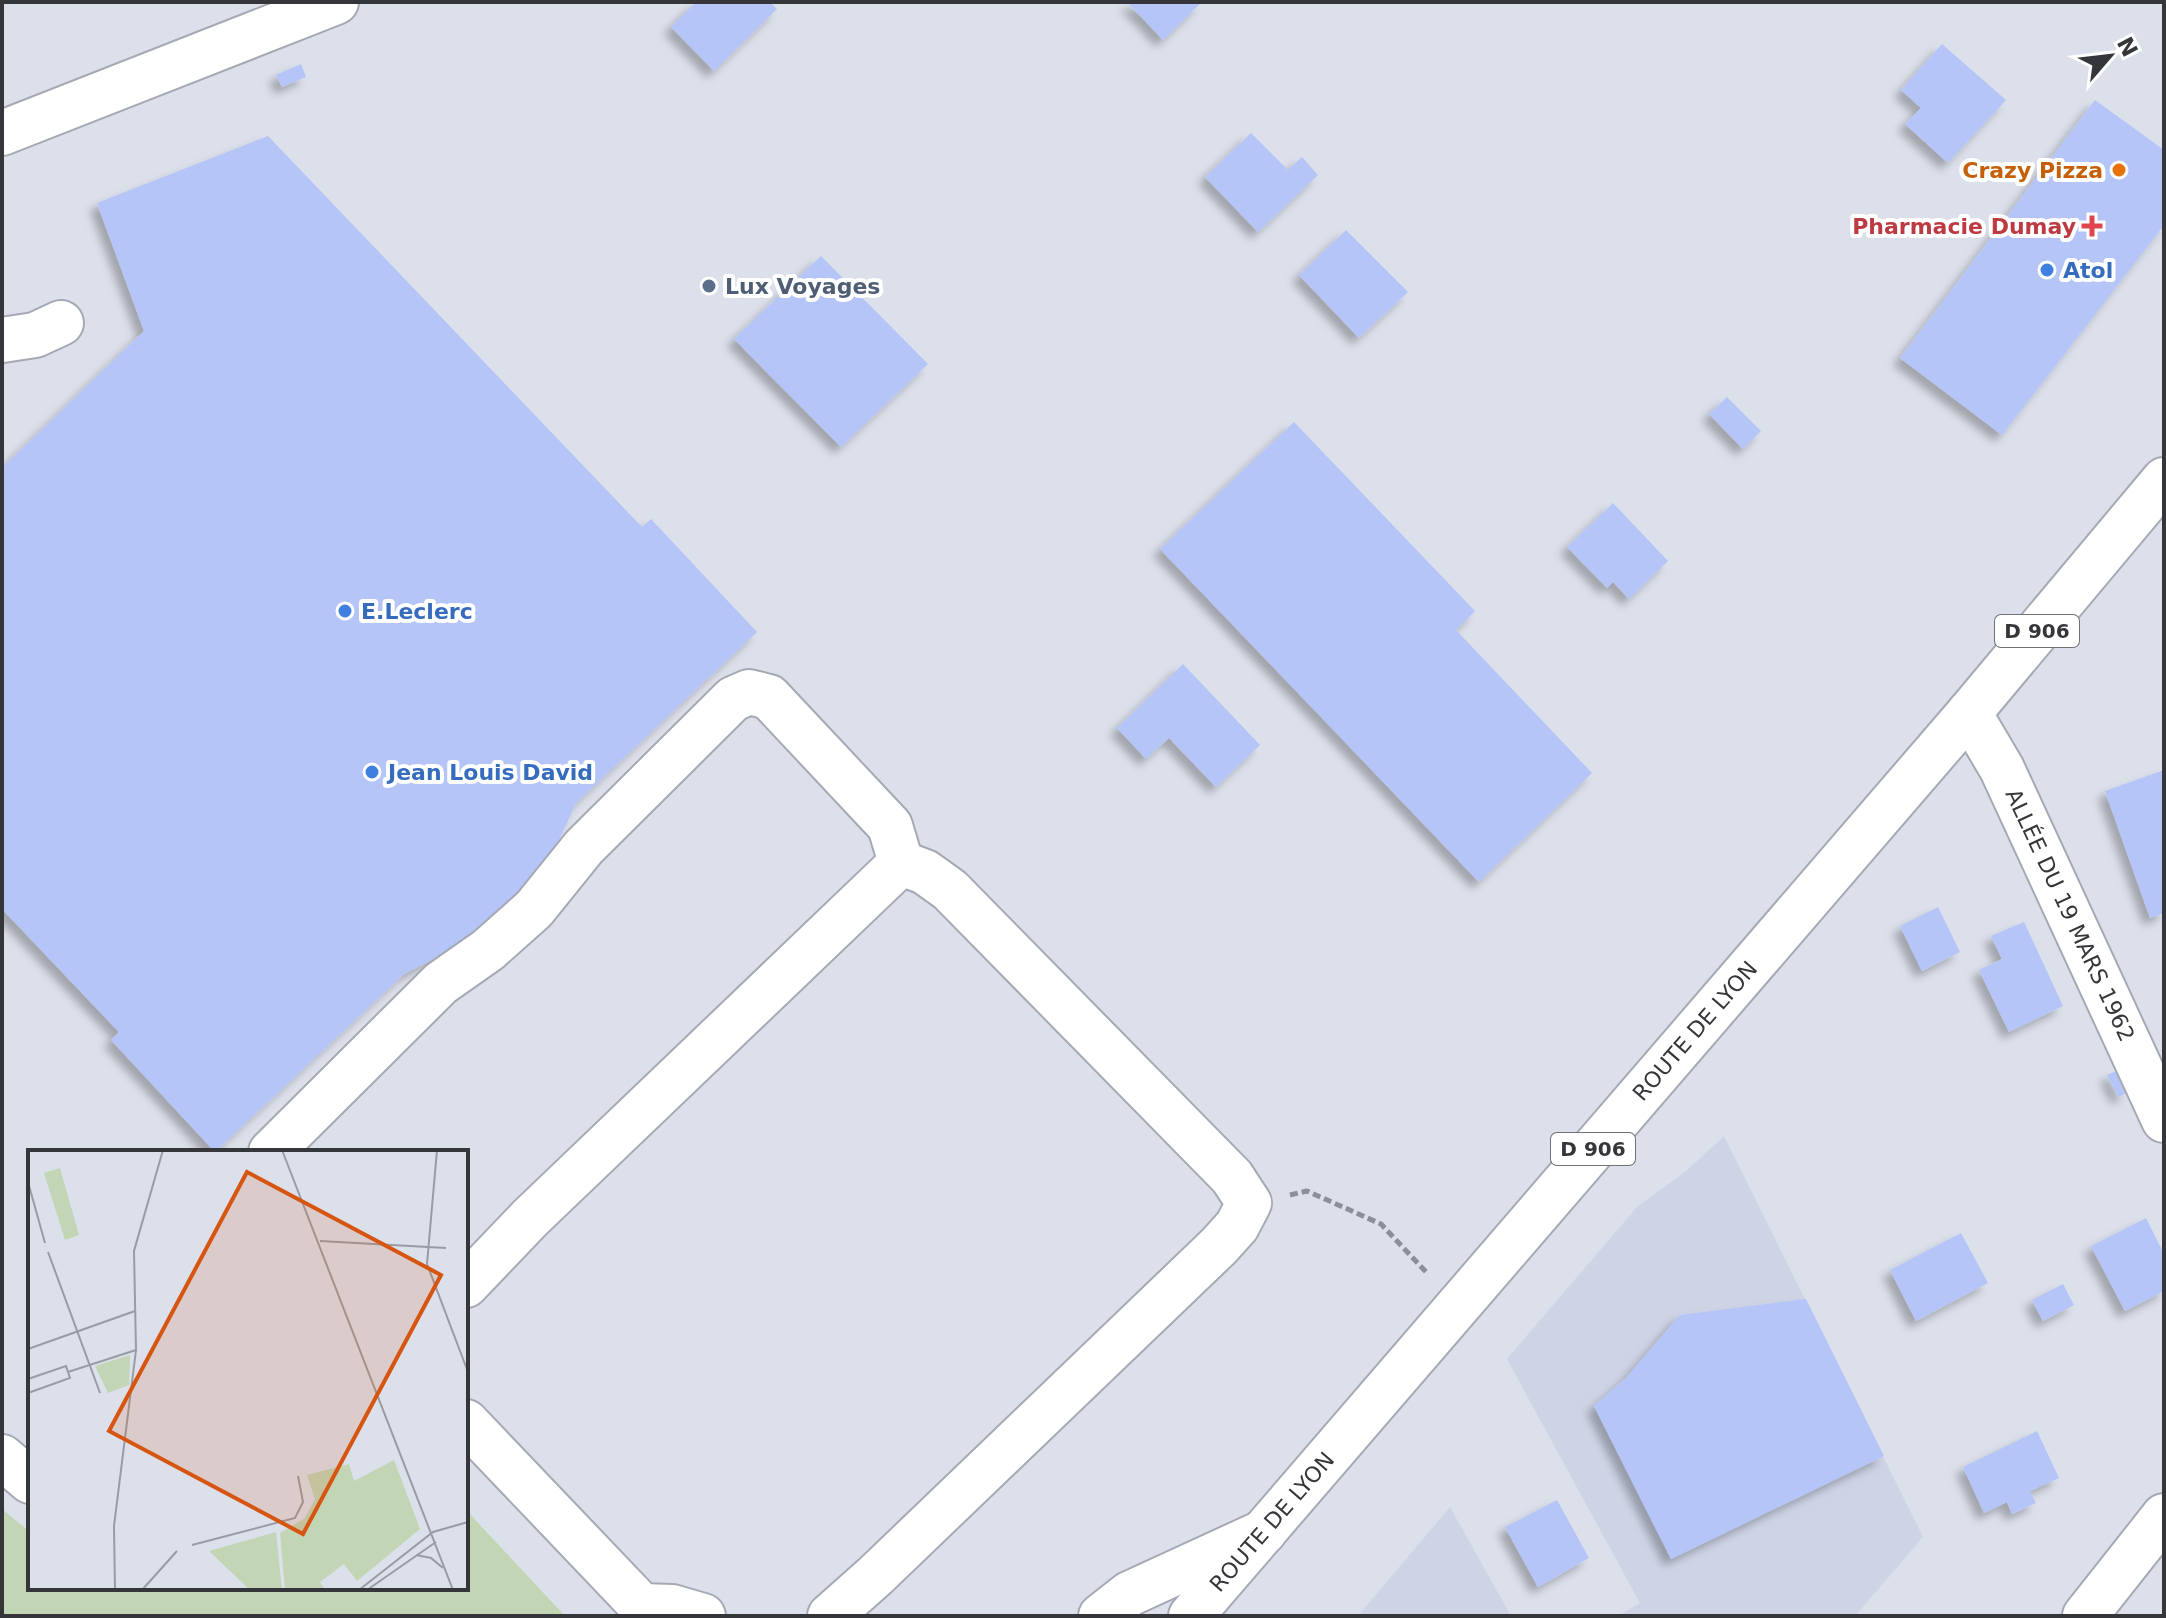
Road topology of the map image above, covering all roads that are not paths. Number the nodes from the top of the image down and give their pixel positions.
1 (336, 2) edge
2 (2, 133) edge
3 (61, 323) dead end
4 (2, 340) edge
5 (2164, 480) edge
6 (1969, 713) junction
7 (901, 863) junction
8 (2164, 1120) edge
9 (273, 1150) edge
10 (468, 1283) edge
11 (468, 1424) edge
12 (2, 1457) edge
13 (28, 1479) edge
14 (2164, 1516) edge
15 (1264, 1532) junction
16 (647, 1611) edge
17 (703, 1616) edge
18 (830, 1616) edge
19 (1101, 1616) edge
20 (1191, 1616) edge
21 (2085, 1616) edge

1 - 2 main road
3 - 4 main road
5 - 6 main road, ROUTE DE LYON / D 906
6 - 8 main road, ALLÉE DU 19 MARS 1962
6 - 15 main road, ROUTE DE LYON / D 906
7 - 9 main road
7 - 10 main road
7 - 18 main road
11 - 16 main road
12 - 13 main road
14 - 21 main road
15 - 19 main road
15 - 20 main road, ROUTE DE LYON / D 906
16 - 17 main road

